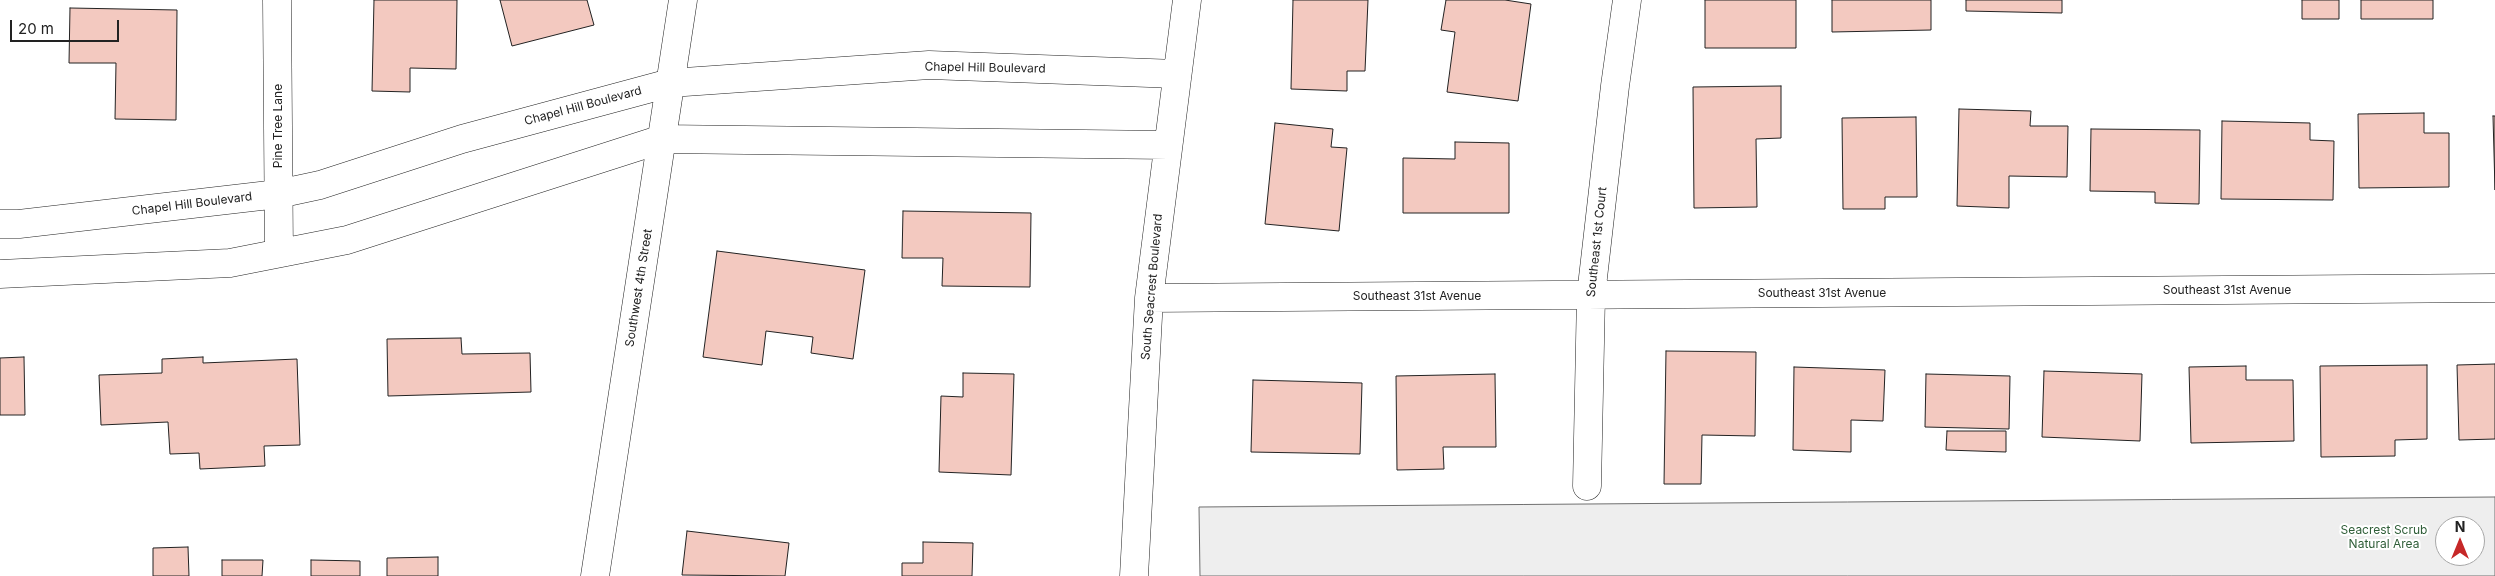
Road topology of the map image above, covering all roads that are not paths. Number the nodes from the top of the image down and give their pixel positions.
1 (277, 0) edge
2 (683, 0) edge
3 (1187, 0) edge
4 (1627, 0) edge
5 (1177, 74) junction
6 (670, 83) junction
7 (662, 139) junction
8 (1168, 146) junction
9 (278, 194) junction
10 (0, 224) edge
11 (279, 253) junction
12 (0, 274) edge
13 (2495, 288) edge
14 (1591, 295) junction
15 (1149, 298) junction
16 (1587, 486) dead end
17 (595, 576) edge
18 (1134, 576) edge

1 - 9 street, Pine Tree Lane
2 - 6 street, Southwest 4th Street
3 - 5 street, South Seacrest Boulevard
4 - 14 street, Southeast 1st Court
5 - 6 street, Chapel Hill Boulevard
5 - 8 street, South Seacrest Boulevard
6 - 7 street, Southwest 4th Street
6 - 9 street, Chapel Hill Boulevard
7 - 8 street
7 - 11 street
7 - 17 street, Southwest 4th Street
8 - 15 street, South Seacrest Boulevard
9 - 10 street, Chapel Hill Boulevard
9 - 11 street, Pine Tree Lane
11 - 12 street
13 - 14 street, Southeast 31st Avenue
14 - 15 street, Southeast 31st Avenue
14 - 16 street, Southeast 1st Court
15 - 18 street, South Seacrest Boulevard

